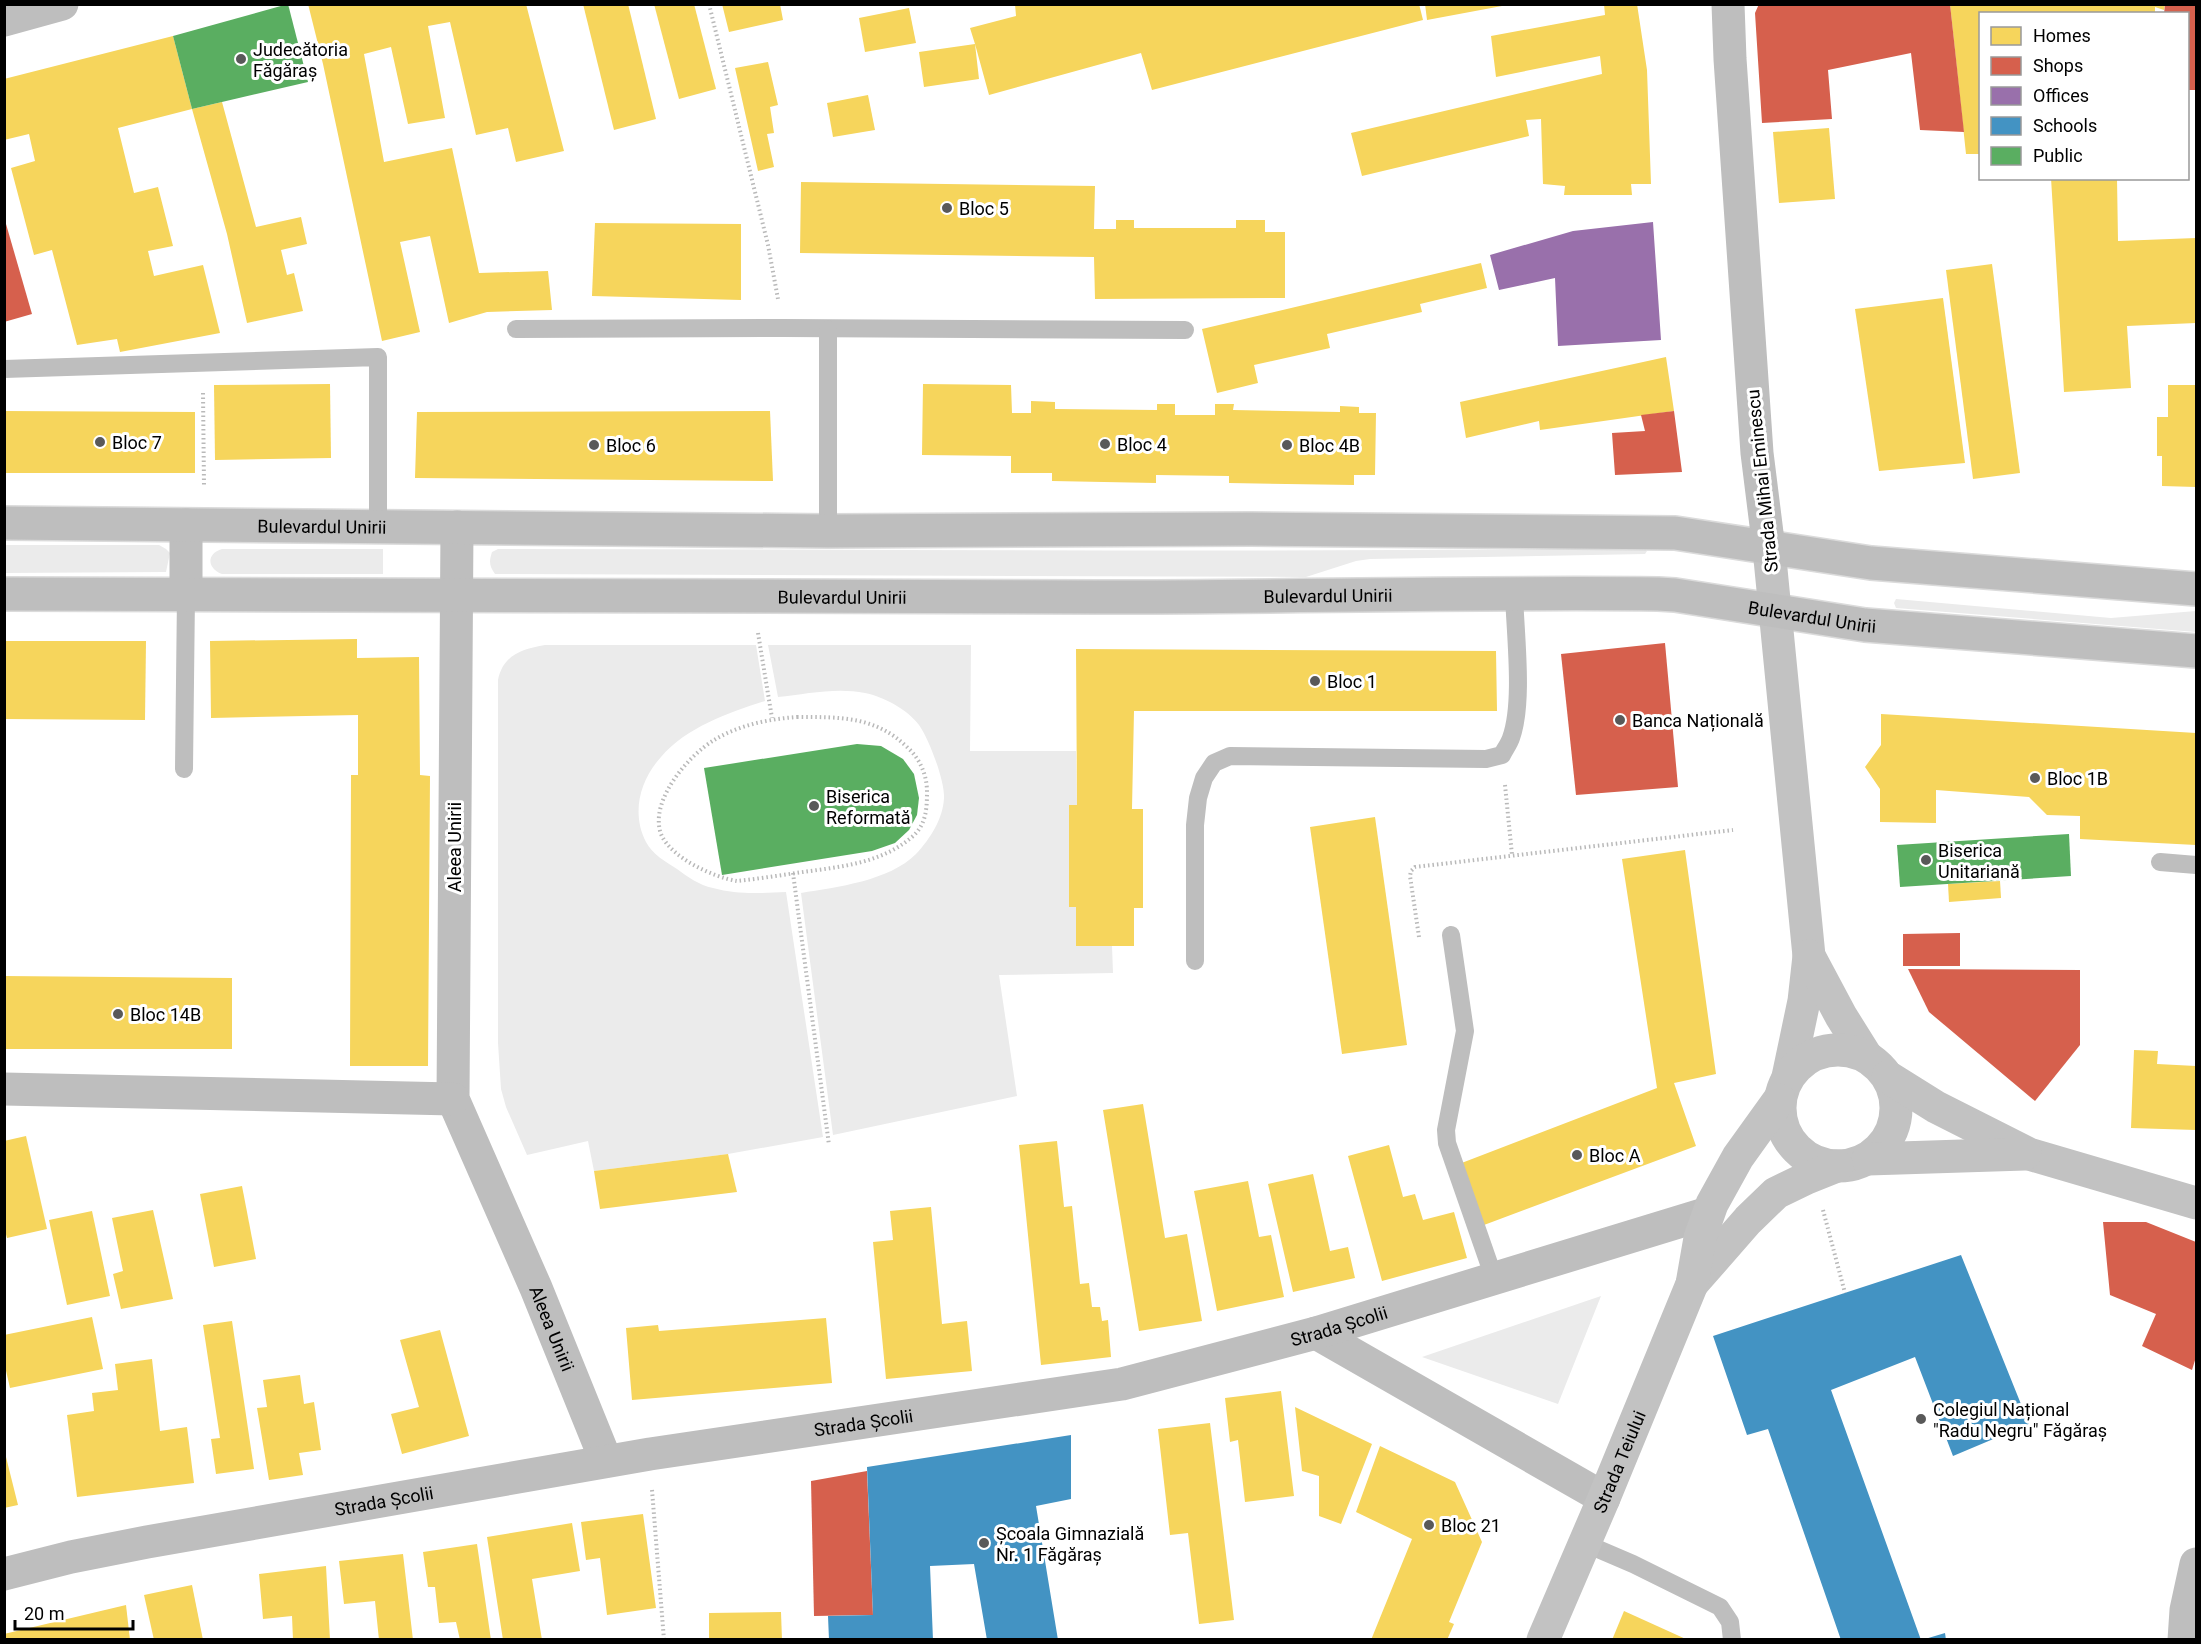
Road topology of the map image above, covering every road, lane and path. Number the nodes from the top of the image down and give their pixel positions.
1 (62, 4) edge
2 (709, 4) edge
3 (1728, 4) edge
4 (4, 21) edge
5 (784, 328) junction
6 (828, 328) junction
7 (516, 329) dead end
8 (1185, 330) dead end
9 (202, 362) junction
10 (4, 369) edge
11 (204, 492) dead end
12 (4, 523) edge
13 (186, 525) junction
14 (378, 527) junction
15 (457, 527) junction
16 (828, 531) junction
17 (1769, 549) junction
18 (2196, 590) edge
19 (1514, 593) junction
20 (4, 594) edge
21 (186, 595) junction
22 (456, 596) junction
23 (753, 597) junction
24 (1776, 611) junction
25 (2196, 651) edge
26 (772, 718) junction
27 (1502, 755) junction
28 (184, 769) dead end
29 (1732, 830) dead end
30 (1512, 855) junction
31 (2160, 862) dead end
32 (2196, 865) edge
33 (793, 873) junction
34 (1451, 935) dead end
35 (1420, 945) dead end
36 (1809, 956) junction
37 (1195, 961) dead end
38 (1877, 1067) junction
39 (4, 1089) edge
40 (1784, 1089) junction
41 (453, 1099) junction
42 (829, 1145) dead end
43 (2029, 1154) junction
44 (1852, 1162) junction
45 (2196, 1203) edge
46 (1822, 1206) dead end
47 (1708, 1213) junction
48 (1494, 1278) junction
49 (1692, 1284) junction
50 (1845, 1293) dead end
51 (1316, 1333) junction
52 (650, 1454) junction
53 (606, 1461) junction
54 (1604, 1498) junction
55 (1584, 1543) junction
56 (2196, 1564) edge
57 (4, 1574) edge
58 (664, 1640) edge
59 (1543, 1640) edge
60 (1732, 1640) edge
61 (2184, 1640) edge

1 - 4 main road
2 - 5 path
3 - 17 main road, Strada Mihai Eminescu
5 - 6 lane
5 - 7 lane
6 - 8 lane
6 - 16 lane
9 - 10 lane
9 - 11 path
9 - 14 lane
12 - 13 main road, Bulevardul Unirii
13 - 14 main road, Bulevardul Unirii
13 - 21 main road
14 - 15 main road, Bulevardul Unirii
15 - 16 main road, Bulevardul Unirii
15 - 22 main road
16 - 17 main road, Bulevardul Unirii
17 - 18 main road, Bulevardul Unirii
17 - 24 main road, Strada Mihai Eminescu
19 - 23 main road, Bulevardul Unirii
19 - 24 main road, Bulevardul Unirii
19 - 27 lane
20 - 21 main road, Bulevardul Unirii
21 - 22 main road, Bulevardul Unirii
21 - 28 lane
22 - 23 main road, Bulevardul Unirii
22 - 41 main road, Aleea Unirii
23 - 26 path
24 - 25 main road, Bulevardul Unirii
24 - 36 main road, Strada Mihai Eminescu
26 - 33 path
26 - 33 path
27 - 30 path
27 - 37 lane
29 - 30 path
30 - 35 path
31 - 32 lane
33 - 42 path
34 - 48 lane
36 - 38 main road, Strada Mihai Eminescu
36 - 40 main road, Strada Mihai Eminescu
38 - 40 main road
38 - 43 main road, Strada Mihai Eminescu
38 - 44 main road
39 - 41 main road
40 - 44 main road
40 - 47 main road
41 - 53 main road, Aleea Unirii
43 - 44 main road, Strada Mihai Eminescu
43 - 45 main road, Strada Mihai Eminescu
44 - 49 main road
46 - 50 path
47 - 48 main road, Strada Școlii
47 - 49 main road
48 - 51 main road, Strada Școlii
49 - 54 main road, Strada Teiului
51 - 52 main road, Strada Școlii
51 - 54 main road
52 - 53 main road, Strada Școlii
52 - 58 path
53 - 57 main road, Strada Școlii
54 - 55 main road, Strada Teiului
55 - 59 main road, Strada Teiului
55 - 60 lane
56 - 61 main road

